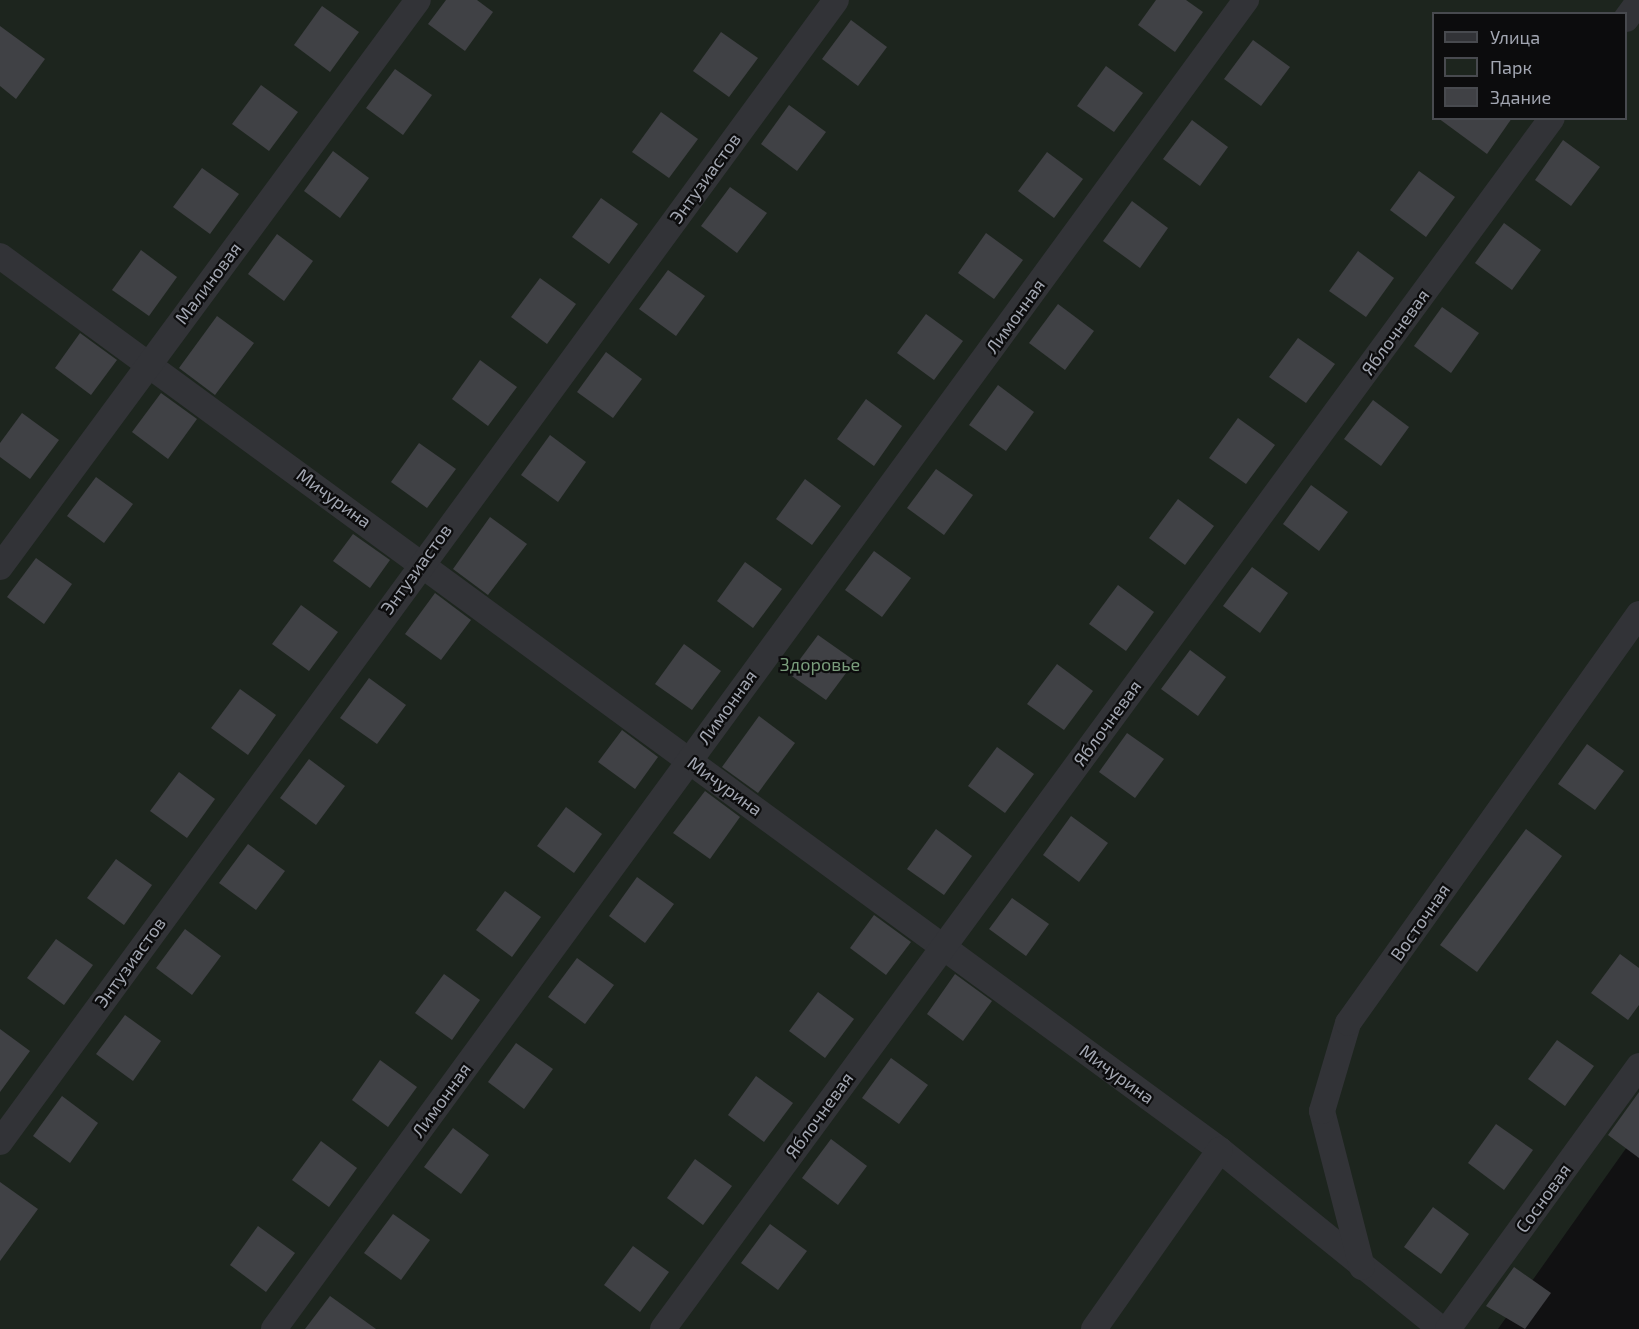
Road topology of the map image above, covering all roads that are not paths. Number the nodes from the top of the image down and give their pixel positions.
1 (418, 0) edge
2 (836, 0) edge
3 (1246, 0) edge
4 (1639, 1) edge
5 (1627, 18) edge
6 (1551, 120) edge
7 (0, 256) edge
8 (148, 365) junction
9 (422, 561) junction
10 (0, 567) edge
11 (1639, 614) edge
12 (689, 760) junction
13 (943, 946) junction
14 (1639, 1066) edge
15 (0, 1142) edge
16 (1220, 1150) junction
17 (1362, 1267) junction
18 (274, 1329) edge
19 (663, 1329) edge
20 (1094, 1329) edge
21 (1441, 1329) edge
22 (1448, 1329) edge

1 - 8 street, Малиновая
2 - 9 street, Энтузиастов
3 - 12 street, Лимонная
4 - 5 street
6 - 13 street, Яблочневая
7 - 8 street, Мичурина
8 - 9 street, Мичурина
8 - 10 street, Малиновая
9 - 12 street, Мичурина
9 - 15 street, Энтузиастов
11 - 17 street, Восточная
12 - 13 street, Мичурина
12 - 18 street, Лимонная
13 - 16 street, Мичурина
13 - 19 street, Яблочневая
14 - 22 street, Сосновая
16 - 17 street, Мичурина
16 - 20 street
17 - 21 street, Мичурина

